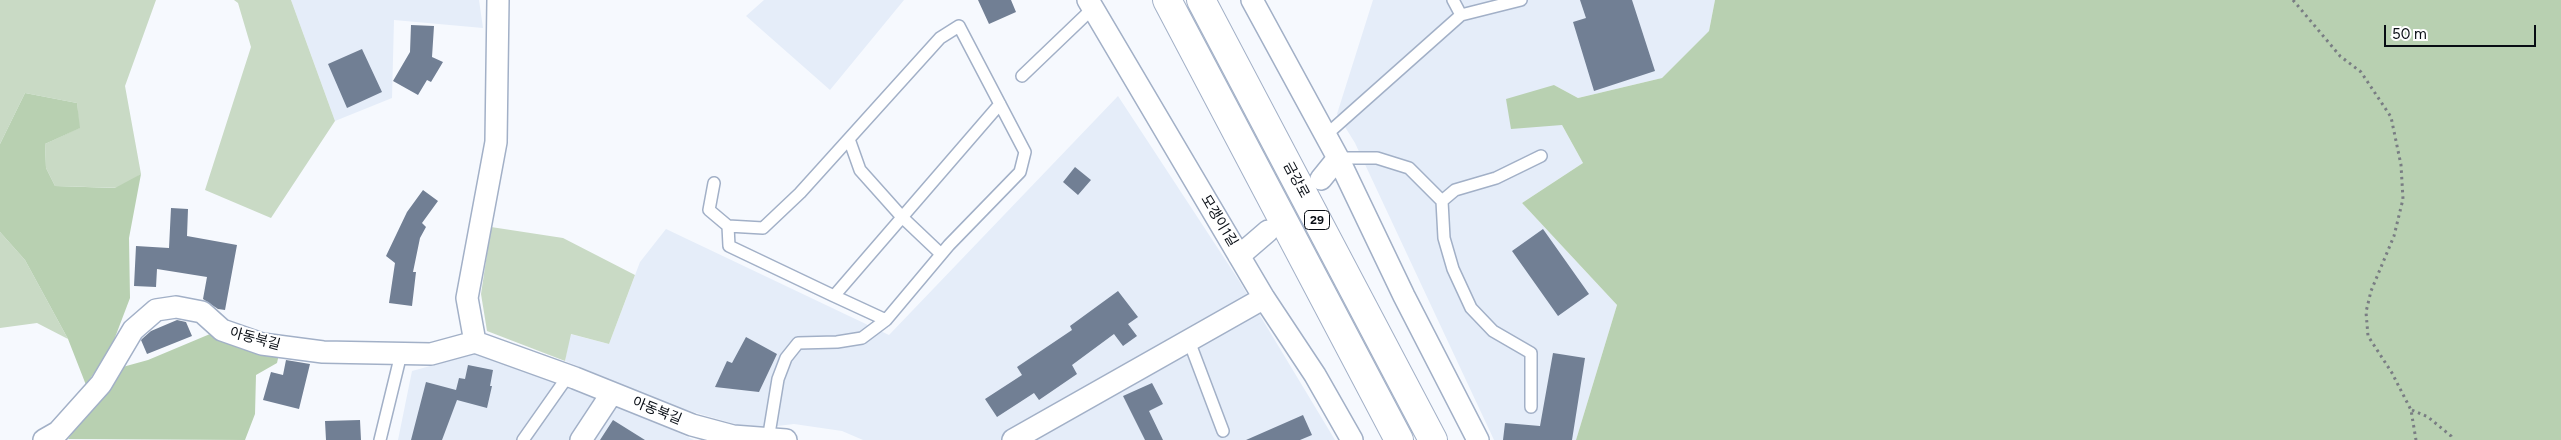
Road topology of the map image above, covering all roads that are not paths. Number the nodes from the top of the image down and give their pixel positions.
1 (498, 0) edge
2 (1167, 0) edge
3 (1201, 0) edge
4 (1252, 0) edge
5 (1453, 0) edge
6 (1521, 0) edge
7 (1090, 4) edge
8 (1461, 14) junction
9 (1022, 76) dead end
10 (1000, 104) junction
11 (1326, 135) junction
12 (849, 139) junction
13 (1541, 156) dead end
14 (1338, 158) junction
15 (1321, 179) dead end
16 (714, 183) dead end
17 (1442, 201) junction
18 (902, 217) junction
19 (728, 226) junction
20 (1268, 231) dead end
21 (941, 254) junction
22 (1240, 256) junction
23 (834, 296) junction
24 (1264, 298) junction
25 (886, 320) junction
26 (1189, 341) junction
27 (475, 342) junction
28 (402, 354) junction
29 (568, 376) junction
30 (612, 393) junction
31 (1531, 407) dead end
32 (1223, 431) dead end
33 (705, 435) edge
34 (44, 440) edge
35 (380, 440) edge
36 (523, 440) edge
37 (581, 440) edge
38 (768, 440) edge
39 (786, 440) edge
40 (1013, 440) edge
41 (1352, 440) edge
42 (1399, 440) edge
43 (1433, 440) edge
44 (1478, 440) edge

1 - 27 street
2 - 42 highway, 29
3 - 43 highway, 금강로 / 29
4 - 11 street
5 - 8 lane
6 - 8 lane
7 - 9 lane
7 - 22 street, 모갱이1길
8 - 11 lane
10 - 12 lane
10 - 18 lane
10 - 21 lane
11 - 14 street
12 - 18 lane
12 - 19 lane
13 - 17 lane
14 - 15 street
14 - 17 lane
14 - 44 street
16 - 19 lane
17 - 31 lane
18 - 21 lane
18 - 23 lane
19 - 23 lane
20 - 22 street
21 - 25 lane
22 - 24 street, 모갱이1길
23 - 25 lane
24 - 26 street
24 - 41 street, 모갱이1길
25 - 38 lane
26 - 32 lane
26 - 40 street
27 - 28 street, 아동북길
27 - 29 street, 아동북길
28 - 34 street, 아동북길
28 - 35 lane
29 - 30 street, 아동북길
29 - 36 lane
30 - 33 street, 아동북길
30 - 37 street
33 - 38 street, 아동북길
38 - 39 street, 아동북길

